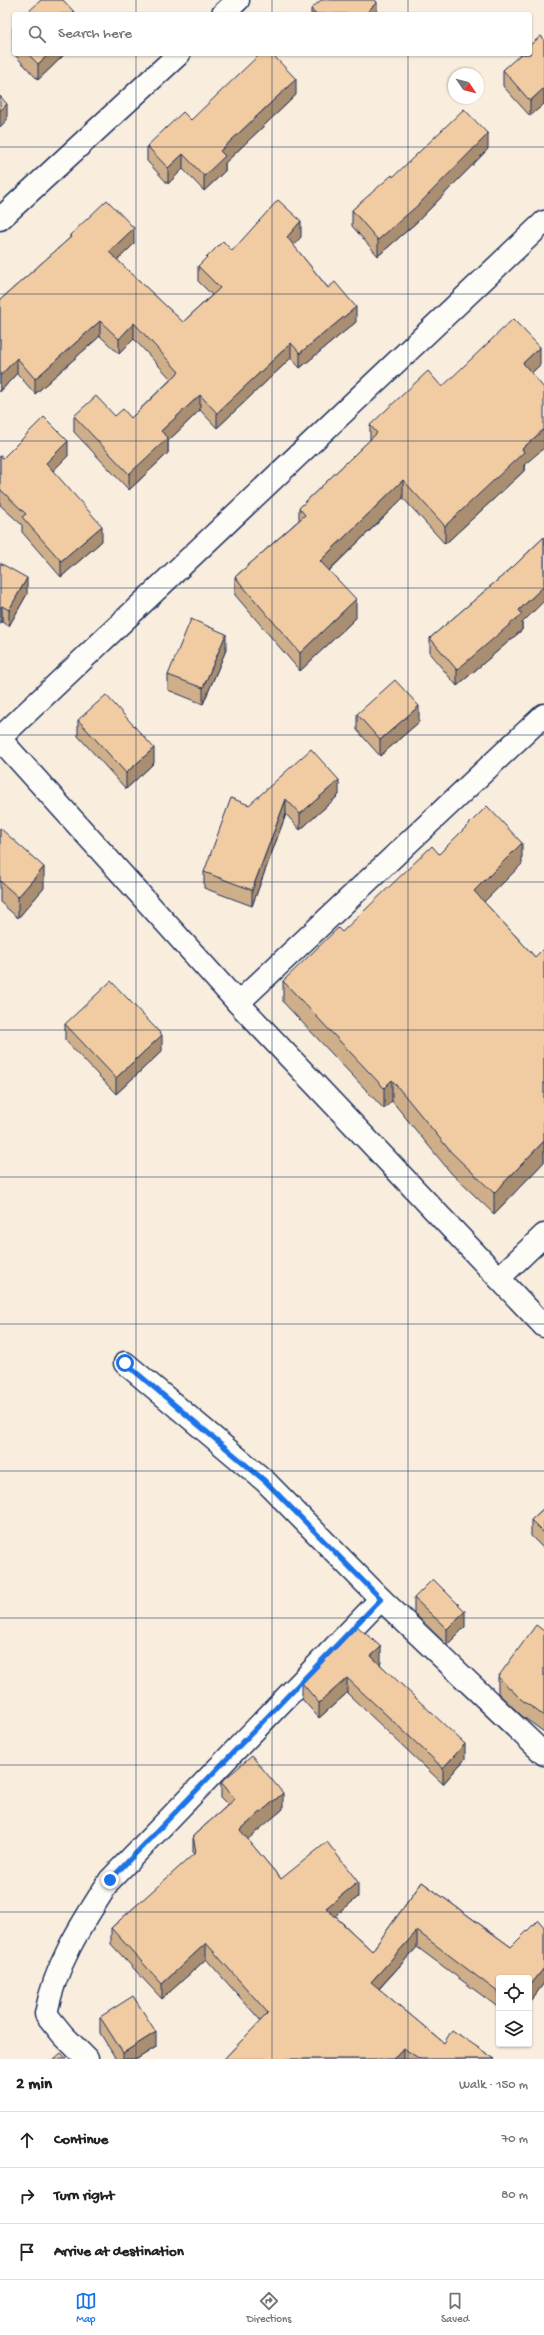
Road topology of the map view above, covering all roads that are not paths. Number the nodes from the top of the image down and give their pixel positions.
1 (238, 0) edge
2 (225, 12) edge
3 (177, 56) edge
4 (0, 219) edge
5 (544, 222) edge
6 (544, 715) edge
7 (0, 738) edge
8 (238, 1003) junction
9 (544, 1235) edge
10 (499, 1278) junction
11 (544, 1326) edge
12 (125, 1363) dead end
13 (381, 1599) junction
14 (544, 1754) edge
15 (87, 2059) edge

1 - 2 street
3 - 4 street
5 - 7 street
6 - 8 street
7 - 8 street
8 - 10 street
9 - 10 street
10 - 11 street
12 - 13 street
13 - 14 street
13 - 15 street

